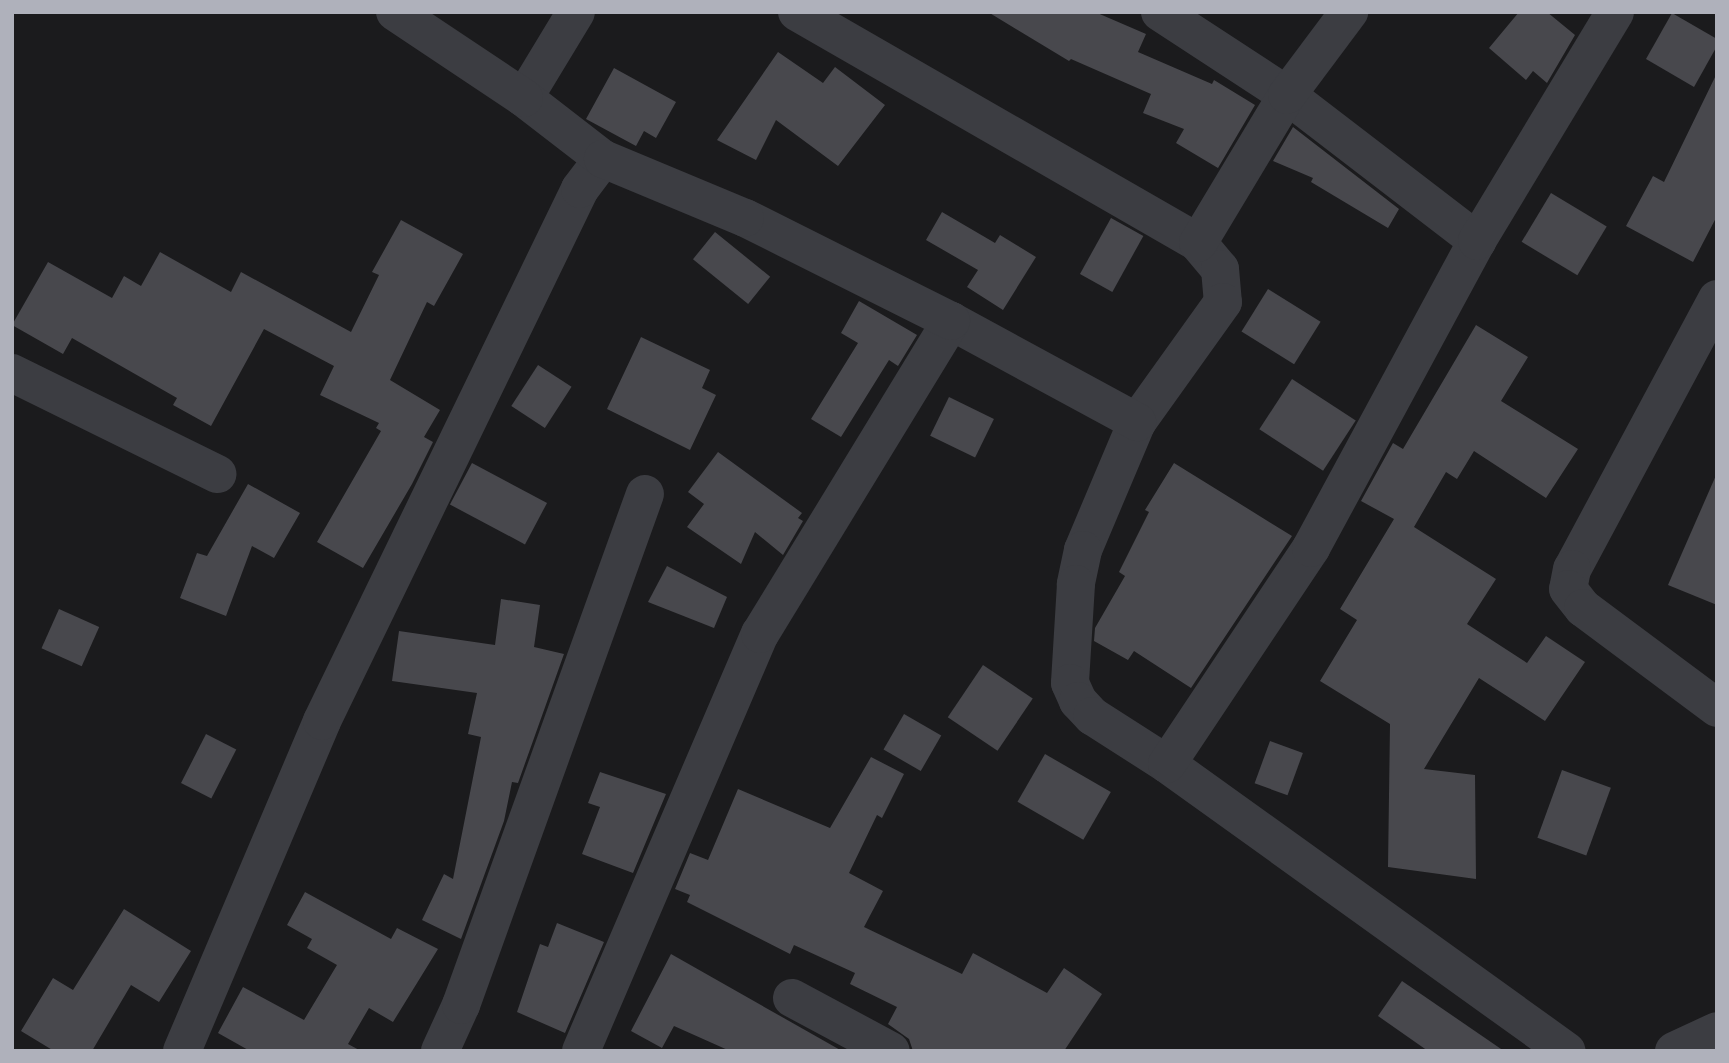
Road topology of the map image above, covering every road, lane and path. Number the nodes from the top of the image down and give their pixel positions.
1 (395, 12) edge
2 (576, 12) edge
3 (797, 12) edge
4 (1160, 12) edge
5 (1349, 12) edge
6 (1615, 12) edge
7 (1287, 95) junction
8 (524, 98) junction
9 (603, 159) junction
10 (1477, 241) junction
11 (1198, 243) junction
12 (1714, 308) edge
13 (951, 321) junction
14 (12, 373) edge
15 (1137, 422) junction
16 (217, 474) dead end
17 (645, 494) dead end
18 (1717, 708) edge
19 (1167, 764) junction
20 (792, 998) dead end
21 (1717, 1031) edge
22 (182, 1051) edge
23 (440, 1051) edge
24 (581, 1051) edge
25 (891, 1051) edge
26 (1567, 1051) edge
27 (1674, 1051) edge

1 - 8 street
2 - 8 street
3 - 11 street
4 - 7 street
5 - 7 street
6 - 10 street
7 - 10 street
7 - 11 street
8 - 9 street
9 - 13 street
9 - 22 street
10 - 19 street
11 - 15 street
12 - 18 street
13 - 15 street
13 - 24 street
14 - 16 street
15 - 19 street
17 - 23 street
19 - 26 street
20 - 25 street
21 - 27 street

